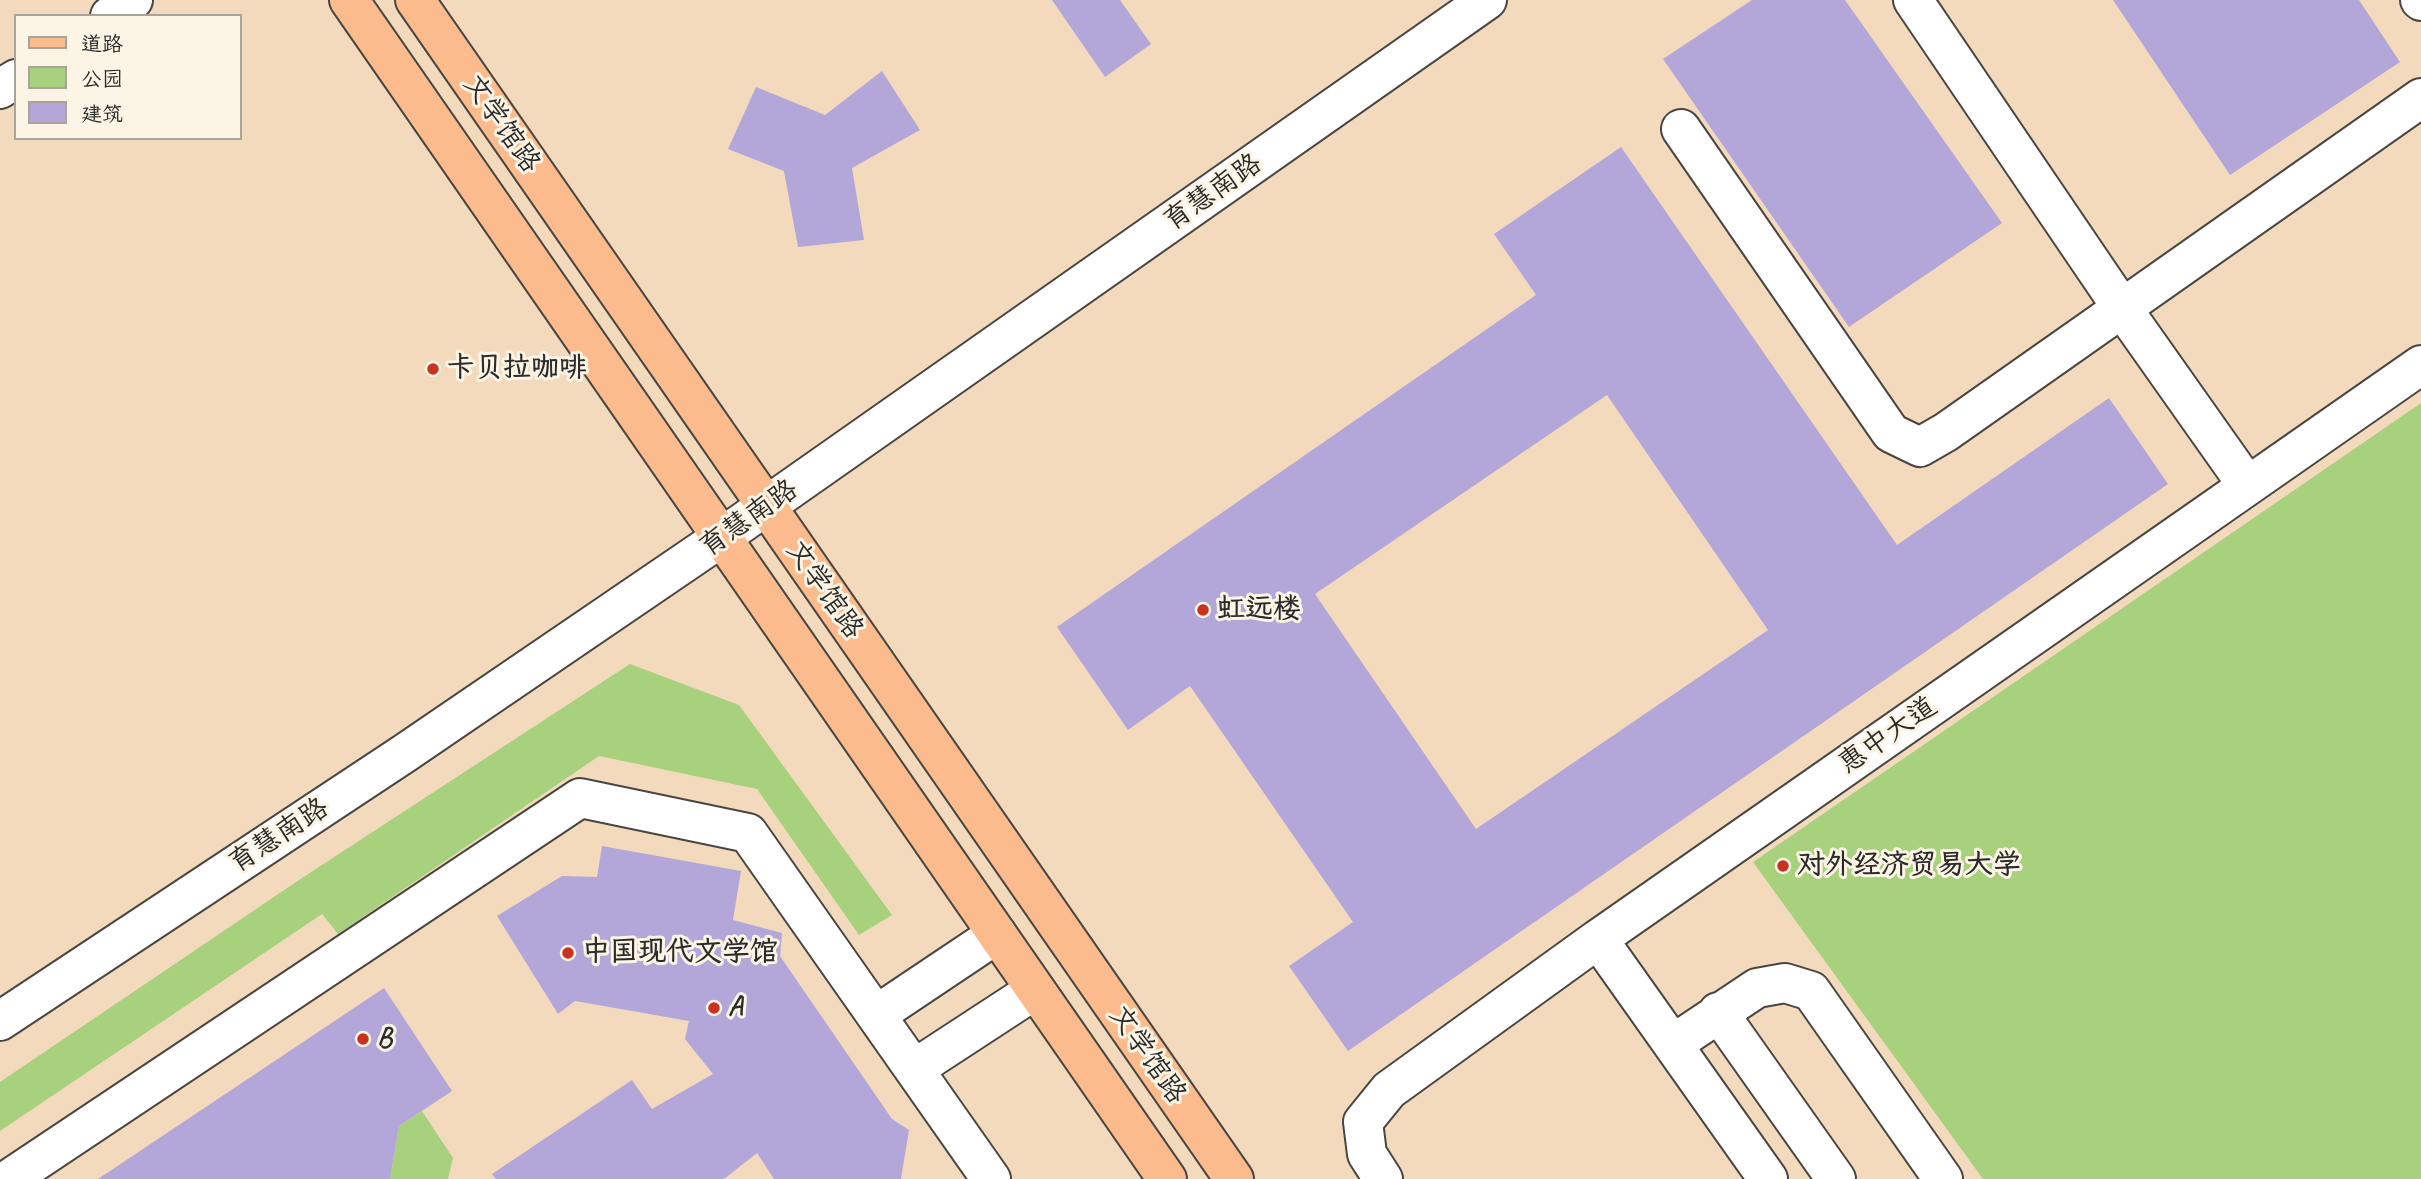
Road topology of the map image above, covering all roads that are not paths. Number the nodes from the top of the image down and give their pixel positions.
1 (133, 0) edge
2 (349, 0) edge
3 (415, 0) edge
4 (1487, 0) edge
5 (1913, 0) edge
6 (113, 14) edge
7 (2421, 99) edge
8 (1681, 129) dead end
9 (2122, 308) junction
10 (2421, 365) edge
11 (2247, 485) junction
12 (766, 507) junction
13 (723, 537) junction
14 (997, 934) junction
15 (1598, 939) junction
16 (1035, 990) junction
17 (1718, 1012) junction
18 (876, 1016) junction
19 (0, 1021) edge
20 (1673, 1044) junction
21 (914, 1069) junction
22 (9, 1179) edge
23 (991, 1179) edge
24 (1167, 1179) edge
25 (1234, 1179) edge
26 (1383, 1179) edge
27 (1768, 1179) edge
28 (1836, 1179) edge
29 (1943, 1179) edge

1 - 6 street
2 - 13 main road, 文学馆路
3 - 12 main road, 文学馆路
4 - 12 street, 育慧南路
5 - 9 street
7 - 9 street
8 - 9 street
9 - 11 street
10 - 11 street, 惠中大道
11 - 15 street, 惠中大道
12 - 13 street, 育慧南路
12 - 25 main road, 文学馆路
13 - 14 main road, 文学馆路
13 - 19 street, 育慧南路
14 - 16 main road, 文学馆路
14 - 18 street
15 - 20 street
15 - 26 street, 惠中大道
16 - 21 street
16 - 24 main road, 文学馆路
17 - 20 street
17 - 28 street
17 - 29 street
18 - 21 street
18 - 22 street
20 - 27 street
21 - 23 street

